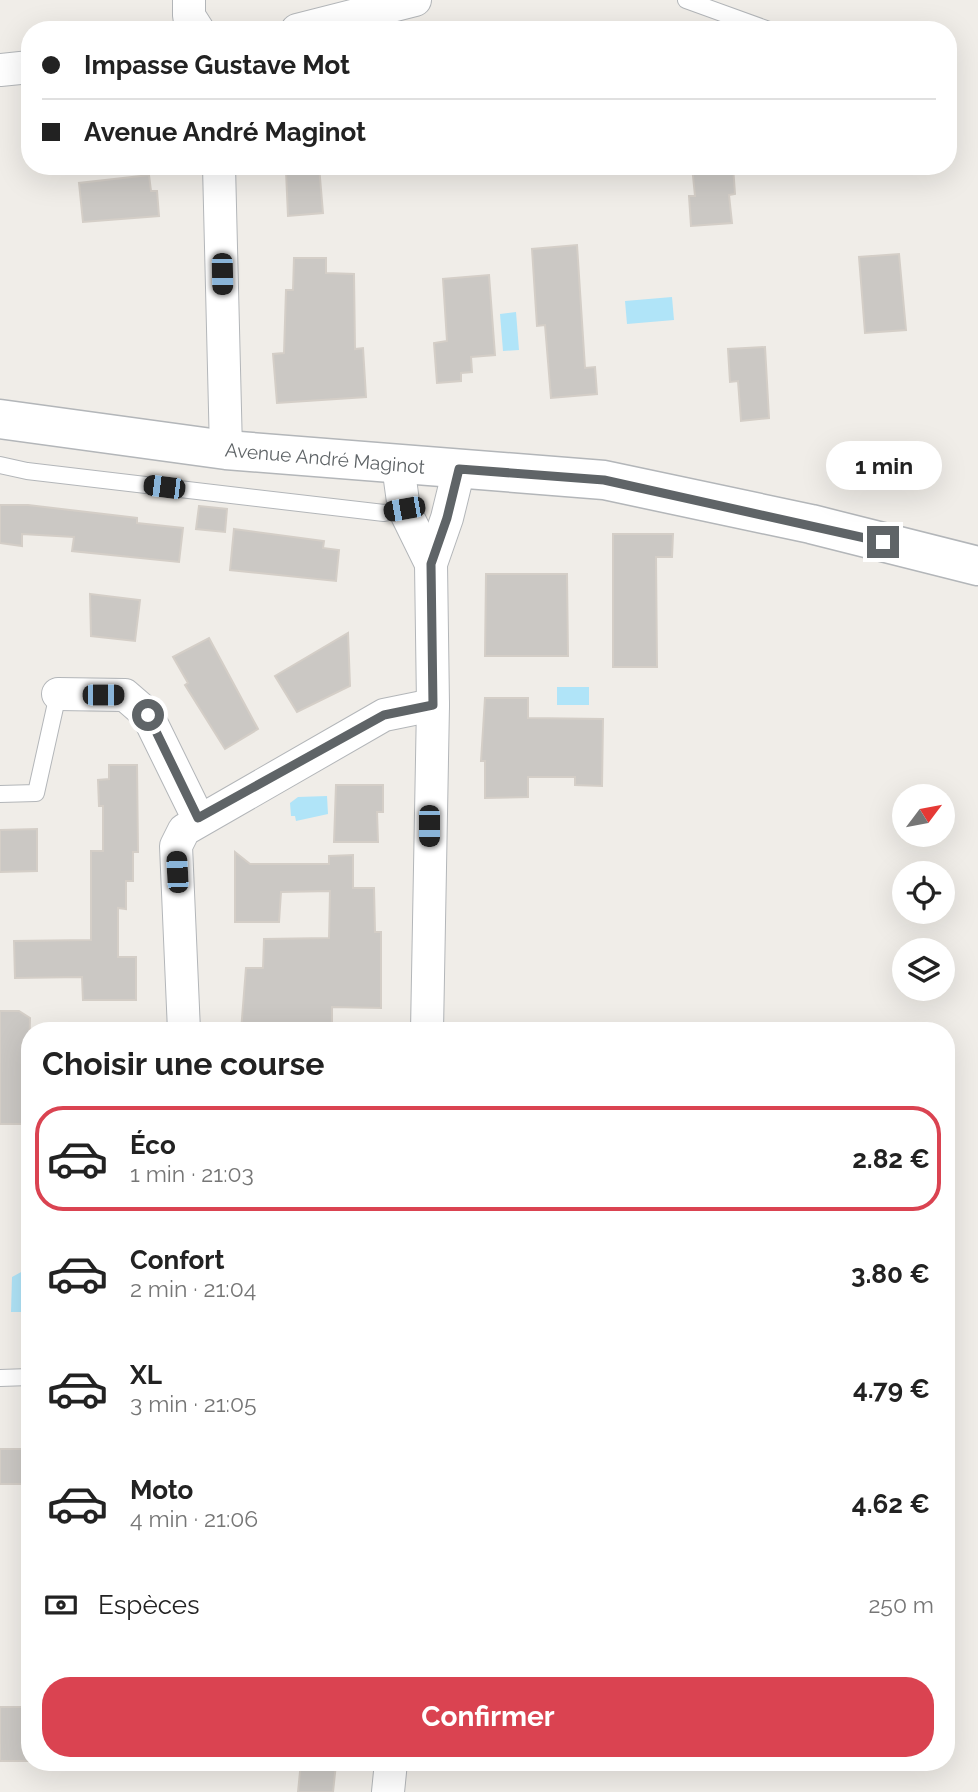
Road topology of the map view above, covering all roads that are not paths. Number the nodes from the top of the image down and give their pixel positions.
1 (189, 0) edge
2 (415, 0) edge
3 (686, 0) edge
4 (192, 21) edge
5 (332, 21) edge
6 (744, 21) edge
7 (21, 68) edge
8 (0, 70) edge
9 (219, 175) edge
10 (0, 419) edge
11 (226, 450) junction
12 (398, 465) junction
13 (0, 466) edge
14 (459, 469) junction
15 (407, 515) junction
16 (447, 518) junction
17 (431, 564) junction
18 (978, 566) edge
19 (58, 694) joint
20 (433, 705) junction
21 (0, 794) edge
22 (198, 818) junction
23 (184, 1022) edge
24 (427, 1022) edge
25 (21, 1377) edge
26 (0, 1378) edge
27 (390, 1771) edge
28 (388, 1792) edge

1 - 4 street
2 - 5 street
3 - 6 lane
7 - 8 street
9 - 11 street
10 - 11 street, Avenue André Maginot
11 - 12 street, Avenue André Maginot
12 - 14 street, Avenue André Maginot
12 - 15 street
13 - 15 lane
14 - 16 street
14 - 18 street, Avenue André Maginot
15 - 16 street
15 - 17 street
16 - 17 street
17 - 20 street
19 - 21 lane
19 - 22 street
20 - 22 street
20 - 24 street
22 - 23 street
25 - 26 lane
27 - 28 street

